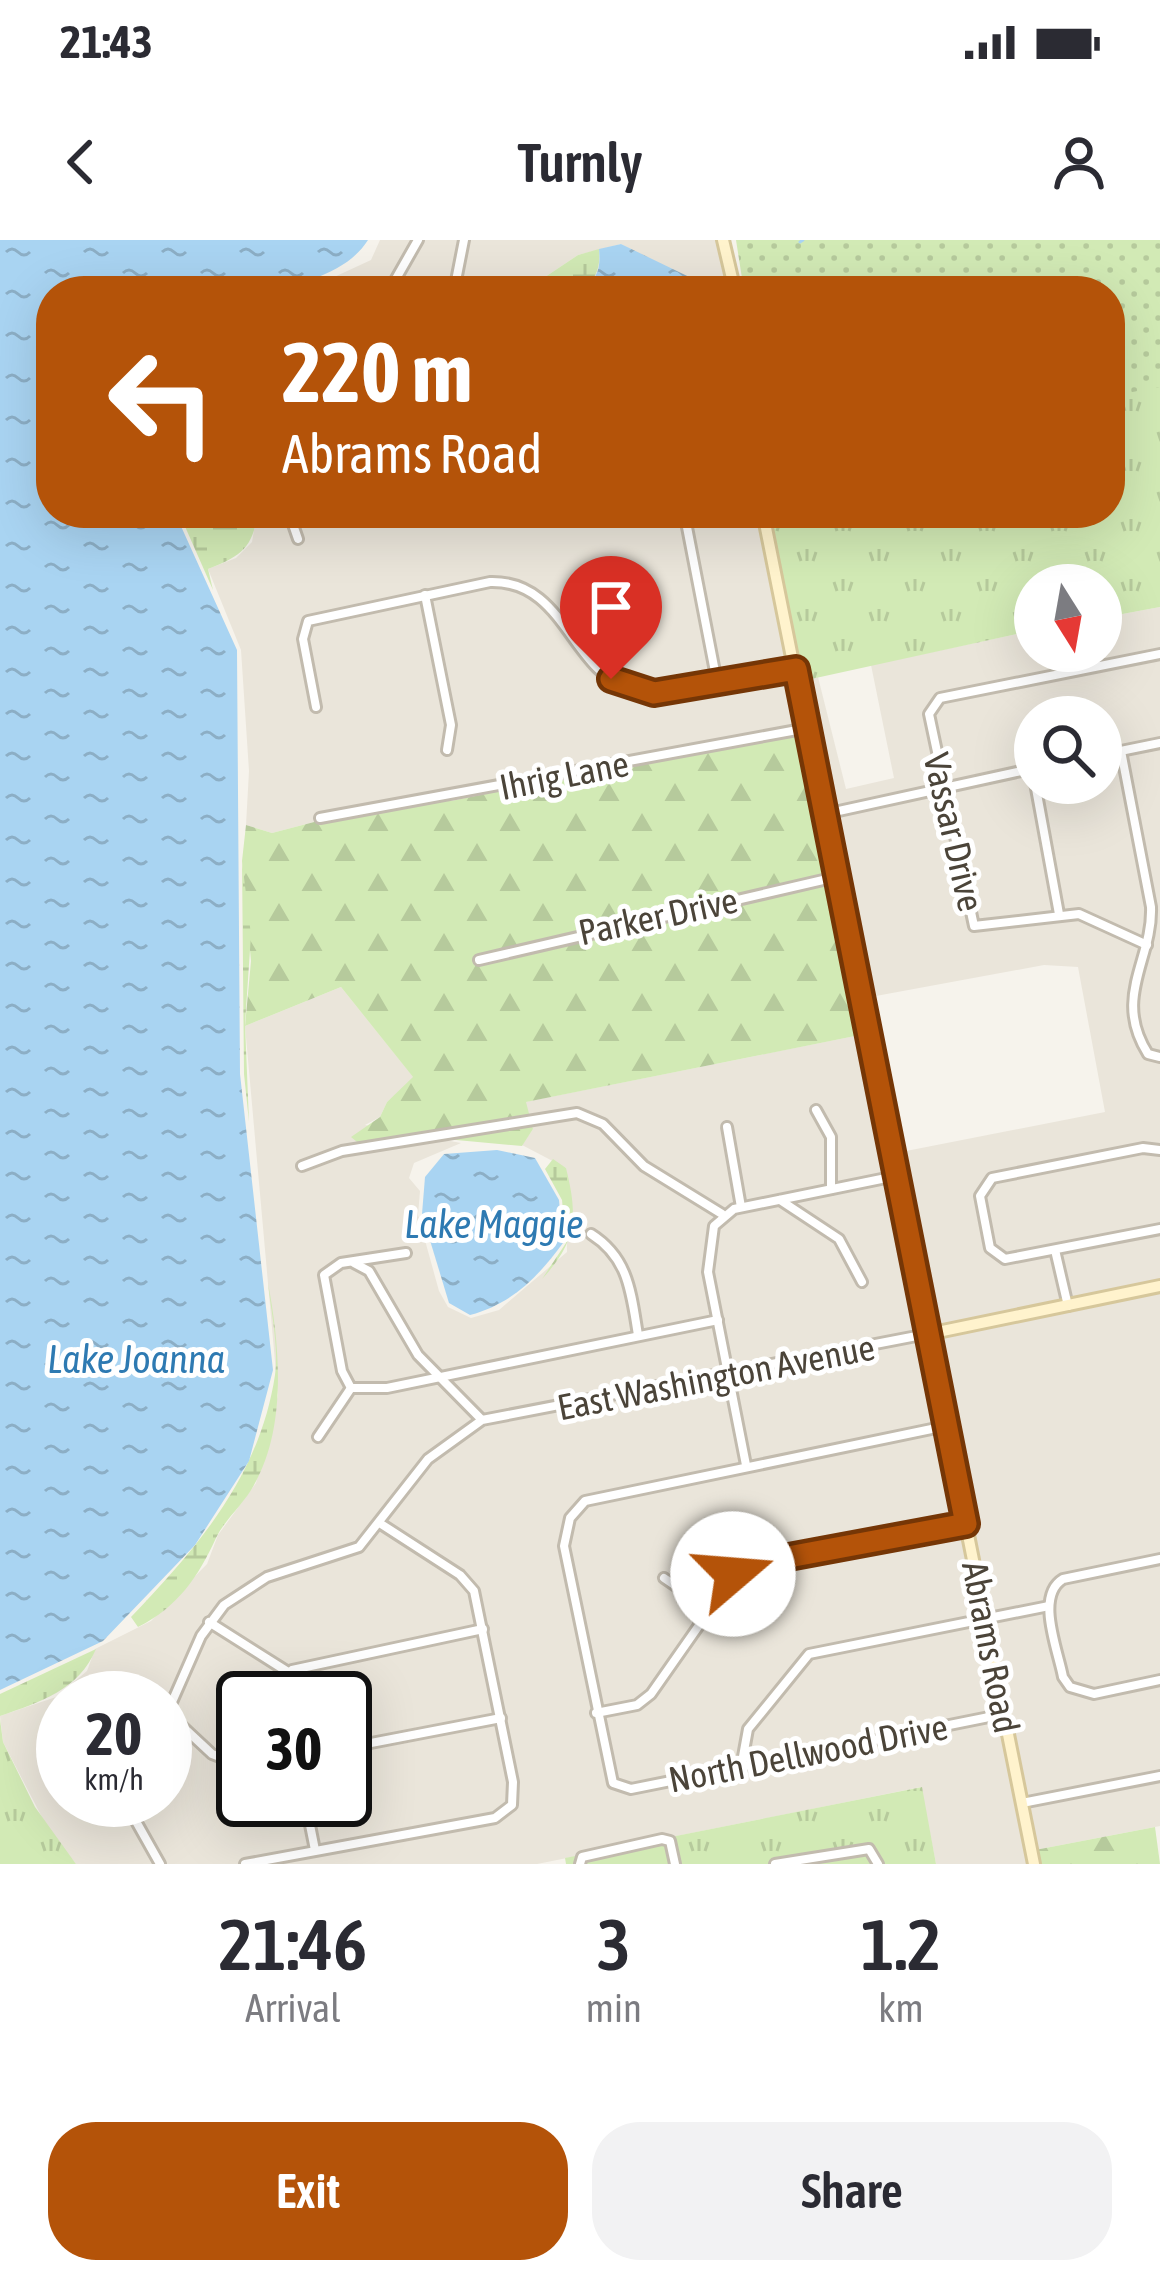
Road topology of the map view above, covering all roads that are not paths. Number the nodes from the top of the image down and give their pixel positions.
1 (418, 240) edge
2 (464, 240) edge
3 (723, 240) edge
4 (398, 276) edge
5 (457, 276) edge
6 (731, 276) edge
7 (294, 528) edge
8 (687, 528) edge
9 (766, 528) edge
10 (298, 539) dead end
11 (424, 595) junction
12 (1160, 654) edge
13 (796, 669) junction
14 (717, 682) junction
15 (316, 707) dead end
16 (808, 728) junction
17 (1160, 743) edge
18 (447, 751) dead end
19 (1122, 751) edge
20 (1122, 761) edge
21 (1014, 772) edge
22 (943, 786) junction
23 (1039, 804) edge
24 (825, 814) junction
25 (320, 818) dead end
26 (838, 876) junction
27 (1059, 914) junction
28 (1147, 945) junction
29 (479, 961) dead end
30 (1160, 1057) edge
31 (816, 1110) dead end
32 (727, 1127) dead end
33 (1160, 1150) edge
34 (302, 1166) dead end
35 (896, 1176) junction
36 (831, 1189) junction
37 (779, 1199) junction
38 (741, 1208) junction
39 (722, 1214) junction
40 (1160, 1228) edge
41 (591, 1234) dead end
42 (1055, 1250) junction
43 (406, 1253) dead end
44 (354, 1263) junction
45 (862, 1282) dead end
46 (1160, 1286) edge
47 (1068, 1306) junction
48 (718, 1320) junction
49 (928, 1334) junction
50 (638, 1336) junction
51 (440, 1376) junction
52 (729, 1376) junction
53 (351, 1388) junction
54 (482, 1420) junction
55 (946, 1426) junction
56 (318, 1437) dead end
57 (747, 1466) junction
58 (381, 1524) junction
59 (966, 1524) junction
60 (1160, 1559) edge
61 (664, 1578) dead end
62 (1049, 1606) junction
63 (708, 1608) junction
64 (985, 1618) junction
65 (209, 1622) junction
66 (484, 1629) junction
67 (187, 1671) edge
68 (286, 1671) edge
69 (293, 1671) edge
70 (1160, 1680) edge
71 (596, 1713) junction
72 (1004, 1714) junction
73 (501, 1718) junction
74 (192, 1737) edge
75 (372, 1743) edge
76 (216, 1756) edge
77 (742, 1762) junction
78 (1160, 1776) edge
79 (1022, 1802) junction
80 (139, 1827) edge
81 (310, 1827) edge
82 (315, 1850) junction
83 (160, 1864) edge
84 (245, 1864) edge
85 (580, 1864) edge
86 (675, 1864) edge
87 (778, 1864) edge
88 (878, 1864) edge
89 (1034, 1864) edge

1 - 4 street
2 - 5 street
3 - 6 street
7 - 10 street
8 - 14 street
9 - 13 street, Abrams Road
11 - 14 street
11 - 15 street
11 - 18 street
12 - 22 street, Vassar Drive
13 - 14 street
13 - 16 street, Abrams Road
16 - 24 street, Abrams Road
16 - 25 street, Ihrig Lane
17 - 19 street
20 - 28 street
21 - 22 street
22 - 24 street
22 - 27 street, Vassar Drive
23 - 27 street
24 - 26 street, Abrams Road
26 - 29 street, Parker Drive
26 - 35 street, Abrams Road
27 - 28 street, Vassar Drive
28 - 30 street
31 - 36 street
32 - 38 street
33 - 42 street
34 - 39 street
35 - 36 street
35 - 49 street, Abrams Road
36 - 37 street
37 - 38 street
37 - 45 street
38 - 39 street
39 - 48 street
40 - 42 street
41 - 50 street
42 - 47 street
43 - 44 street
44 - 51 street
44 - 53 street
46 - 47 street, East Washington Avenue
47 - 49 street, East Washington Avenue
48 - 50 street
48 - 52 street
49 - 52 street, East Washington Avenue
49 - 55 street, Abrams Road
50 - 51 street
51 - 53 street
51 - 54 street
52 - 54 street, East Washington Avenue
52 - 57 street
53 - 56 street
54 - 58 street
55 - 57 street
55 - 59 street, Abrams Road
57 - 71 street
58 - 65 street
58 - 66 street
59 - 63 street
59 - 64 street, Abrams Road
60 - 62 street
61 - 63 street
62 - 64 street
62 - 70 street
63 - 71 street
64 - 72 street, Abrams Road
64 - 77 street
65 - 67 street
65 - 68 street
66 - 69 street
66 - 73 street
71 - 77 street, North Dellwood Drive
72 - 77 street, North Dellwood Drive
72 - 79 street, Abrams Road
73 - 75 street
73 - 82 street
74 - 76 street
78 - 79 street
79 - 89 street, Abrams Road
80 - 83 street
81 - 82 street
82 - 84 street
85 - 86 street
87 - 88 street

